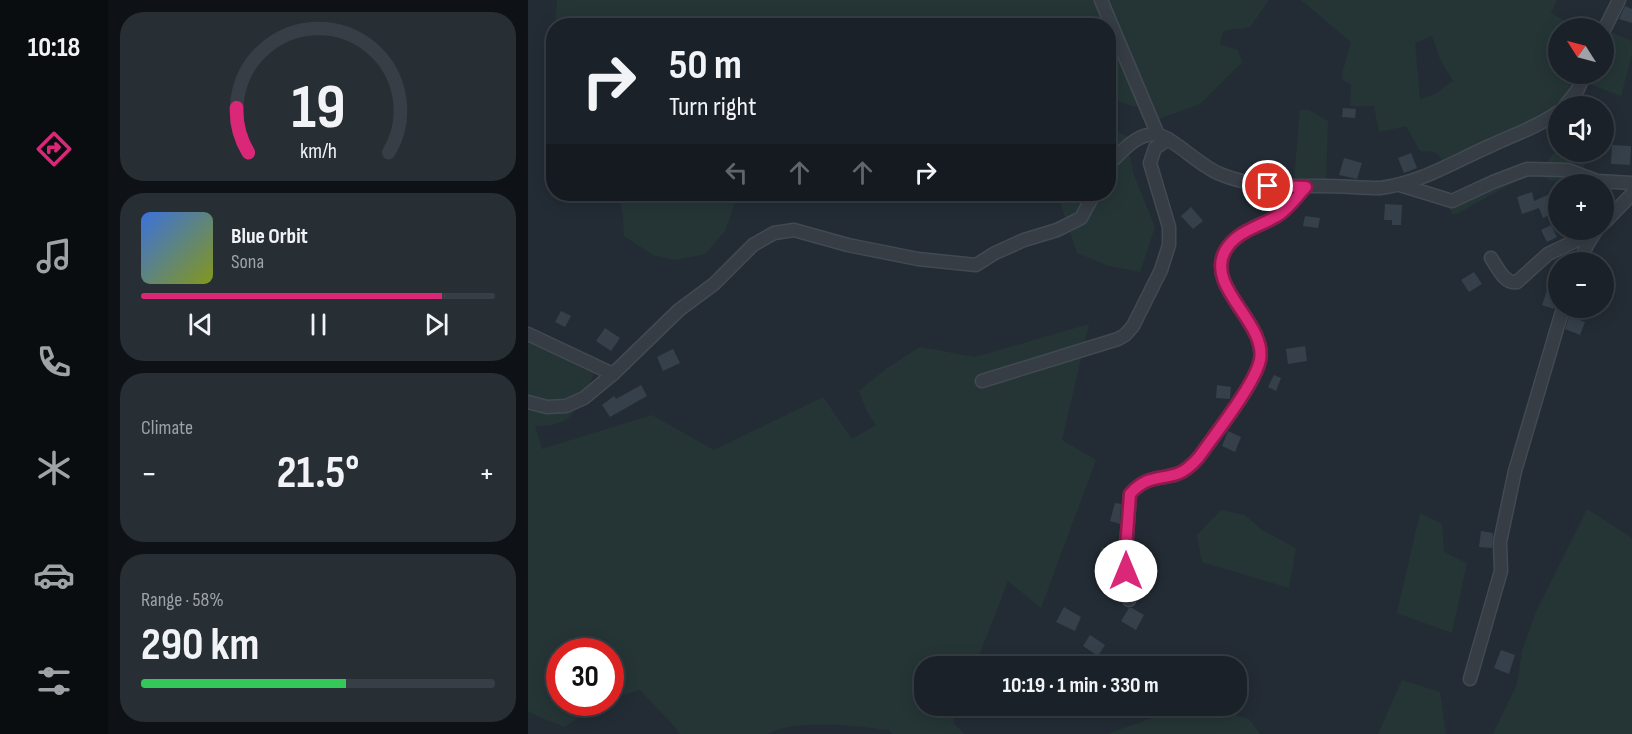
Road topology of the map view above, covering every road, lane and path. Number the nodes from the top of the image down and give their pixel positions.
1 (1101, 0) edge
2 (1619, 0) edge
3 (1109, 18) edge
4 (1610, 18) edge
5 (1116, 33) edge
6 (1548, 119) edge
7 (1163, 137) junction
8 (1116, 158) edge
9 (1632, 183) edge
10 (1400, 185) junction
11 (1306, 187) junction
12 (1632, 194) edge
13 (1090, 201) edge
14 (1614, 213) edge
15 (1575, 240) edge
16 (1491, 258) dead end
17 (1560, 318) edge
18 (528, 334) edge
19 (612, 374) junction
20 (982, 381) dead end
21 (528, 402) edge
22 (1129, 600) dead end
23 (1470, 679) dead end

1 - 3 street
2 - 4 street
5 - 7 street
6 - 10 street
7 - 8 street
7 - 11 street
7 - 20 street
9 - 10 street
10 - 11 street
11 - 22 street
12 - 14 street
13 - 19 street
15 - 16 street
17 - 23 street
18 - 19 street
19 - 21 street

